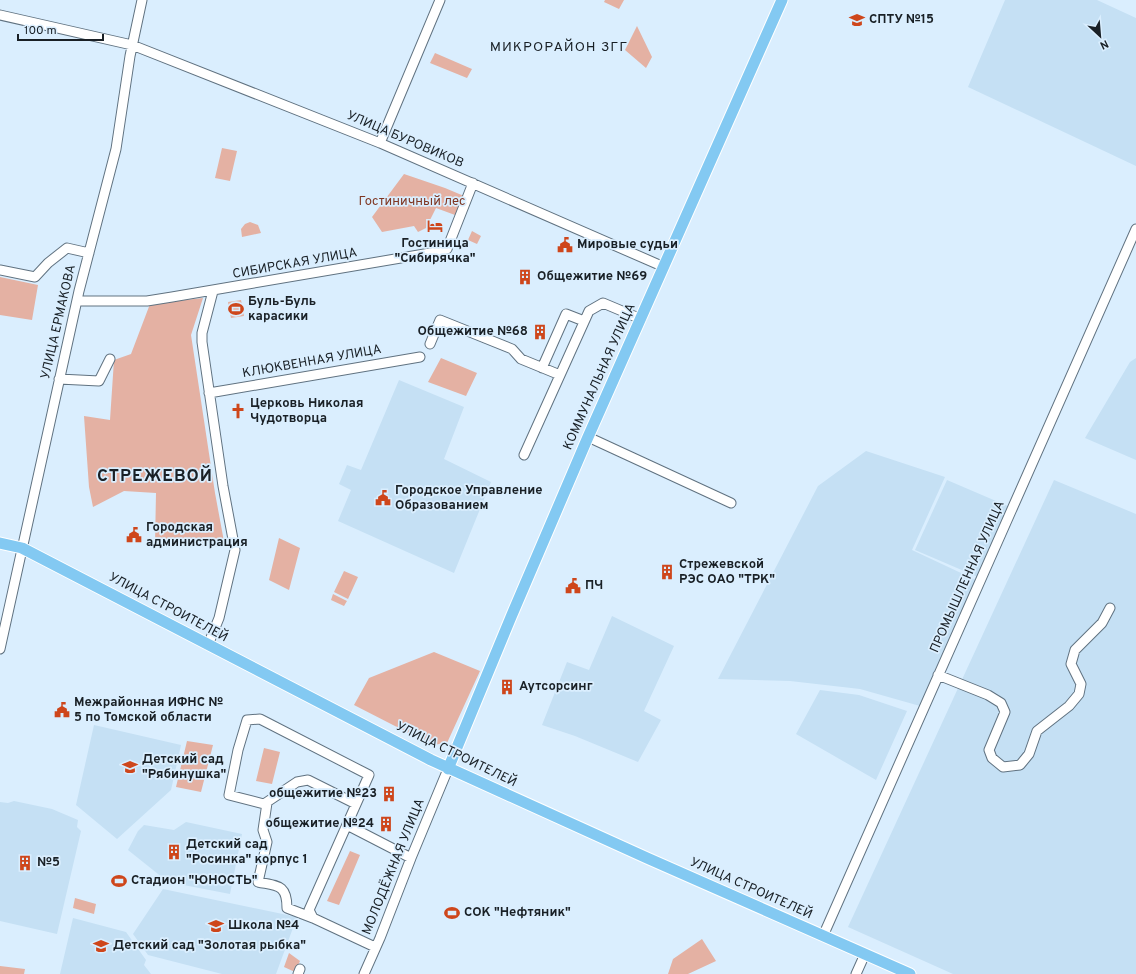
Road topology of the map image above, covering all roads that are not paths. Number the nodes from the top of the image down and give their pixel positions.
1 (142, 0) edge
2 (440, 0) edge
3 (782, 0) edge
4 (0, 15) edge
5 (132, 45) junction
6 (380, 143) junction
7 (473, 183) junction
8 (1136, 229) edge
9 (89, 253) junction
10 (664, 267) junction
11 (0, 270) edge
12 (213, 291) junction
13 (77, 302) junction
14 (641, 319) junction
15 (584, 322) junction
16 (430, 344) dead end
17 (420, 357) dead end
18 (110, 359) dead end
19 (542, 368) junction
20 (560, 375) junction
21 (59, 379) junction
22 (209, 393) junction
23 (588, 437) junction
24 (524, 455) dead end
25 (731, 503) dead end
26 (0, 543) edge
27 (22, 548) junction
28 (1110, 608) dead end
29 (208, 645) junction
30 (0, 649) edge
31 (938, 675) junction
32 (448, 768) junction
33 (267, 803) junction
34 (356, 804) junction
35 (347, 825) junction
36 (411, 858) junction
37 (313, 918) junction
38 (823, 936) junction
39 (375, 947) junction
40 (865, 954) junction
41 (364, 974) edge
42 (856, 974) edge
43 (910, 974) edge

1 - 5 street, УЛИЦА ЕРМАКОВА
2 - 6 street
3 - 10 main road, КОММУНАЛЬНАЯ УЛИЦА
4 - 5 street, УЛИЦА БУРОВИКОВ
5 - 6 street, УЛИЦА БУРОВИКОВ
5 - 9 street, УЛИЦА ЕРМАКОВА
6 - 7 street, УЛИЦА БУРОВИКОВ
7 - 10 street, УЛИЦА БУРОВИКОВ
7 - 12 street, СИБИРСКАЯ УЛИЦА
8 - 31 street, ПРОМЫШЛЕННАЯ УЛИЦА
9 - 11 street
9 - 13 street, УЛИЦА ЕРМАКОВА
10 - 14 main road, КОММУНАЛЬНАЯ УЛИЦА
12 - 13 street, СИБИРСКАЯ УЛИЦА
12 - 22 street
13 - 21 street, УЛИЦА ЕРМАКОВА
14 - 15 street
14 - 23 main road, КОММУНАЛЬНАЯ УЛИЦА
15 - 19 street
15 - 20 street
16 - 19 street
17 - 22 street, КЛЮКВЕННАЯ УЛИЦА
18 - 21 street
19 - 20 street
20 - 24 street
21 - 27 street, УЛИЦА ЕРМАКОВА
22 - 29 street
23 - 25 street
23 - 32 main road, КОММУНАЛЬНАЯ УЛИЦА
26 - 27 main road, УЛИЦА СТРОИТЕЛЕЙ
27 - 29 main road, УЛИЦА СТРОИТЕЛЕЙ
27 - 30 street, УЛИЦА ЕРМАКОВА
28 - 31 street
29 - 32 main road, УЛИЦА СТРОИТЕЛЕЙ
31 - 38 street, ПРОМЫШЛЕННАЯ УЛИЦА
32 - 36 street, МОЛОДЁЖНАЯ УЛИЦА
32 - 38 main road, УЛИЦА СТРОИТЕЛЕЙ
33 - 34 street
33 - 34 street
33 - 37 street
34 - 35 street
35 - 36 street
35 - 37 street
36 - 39 street, МОЛОДЁЖНАЯ УЛИЦА
37 - 39 street
38 - 40 main road, УЛИЦА СТРОИТЕЛЕЙ
39 - 41 street, МОЛОДЁЖНАЯ УЛИЦА
40 - 42 street
40 - 43 main road, УЛИЦА СТРОИТЕЛЕЙ

